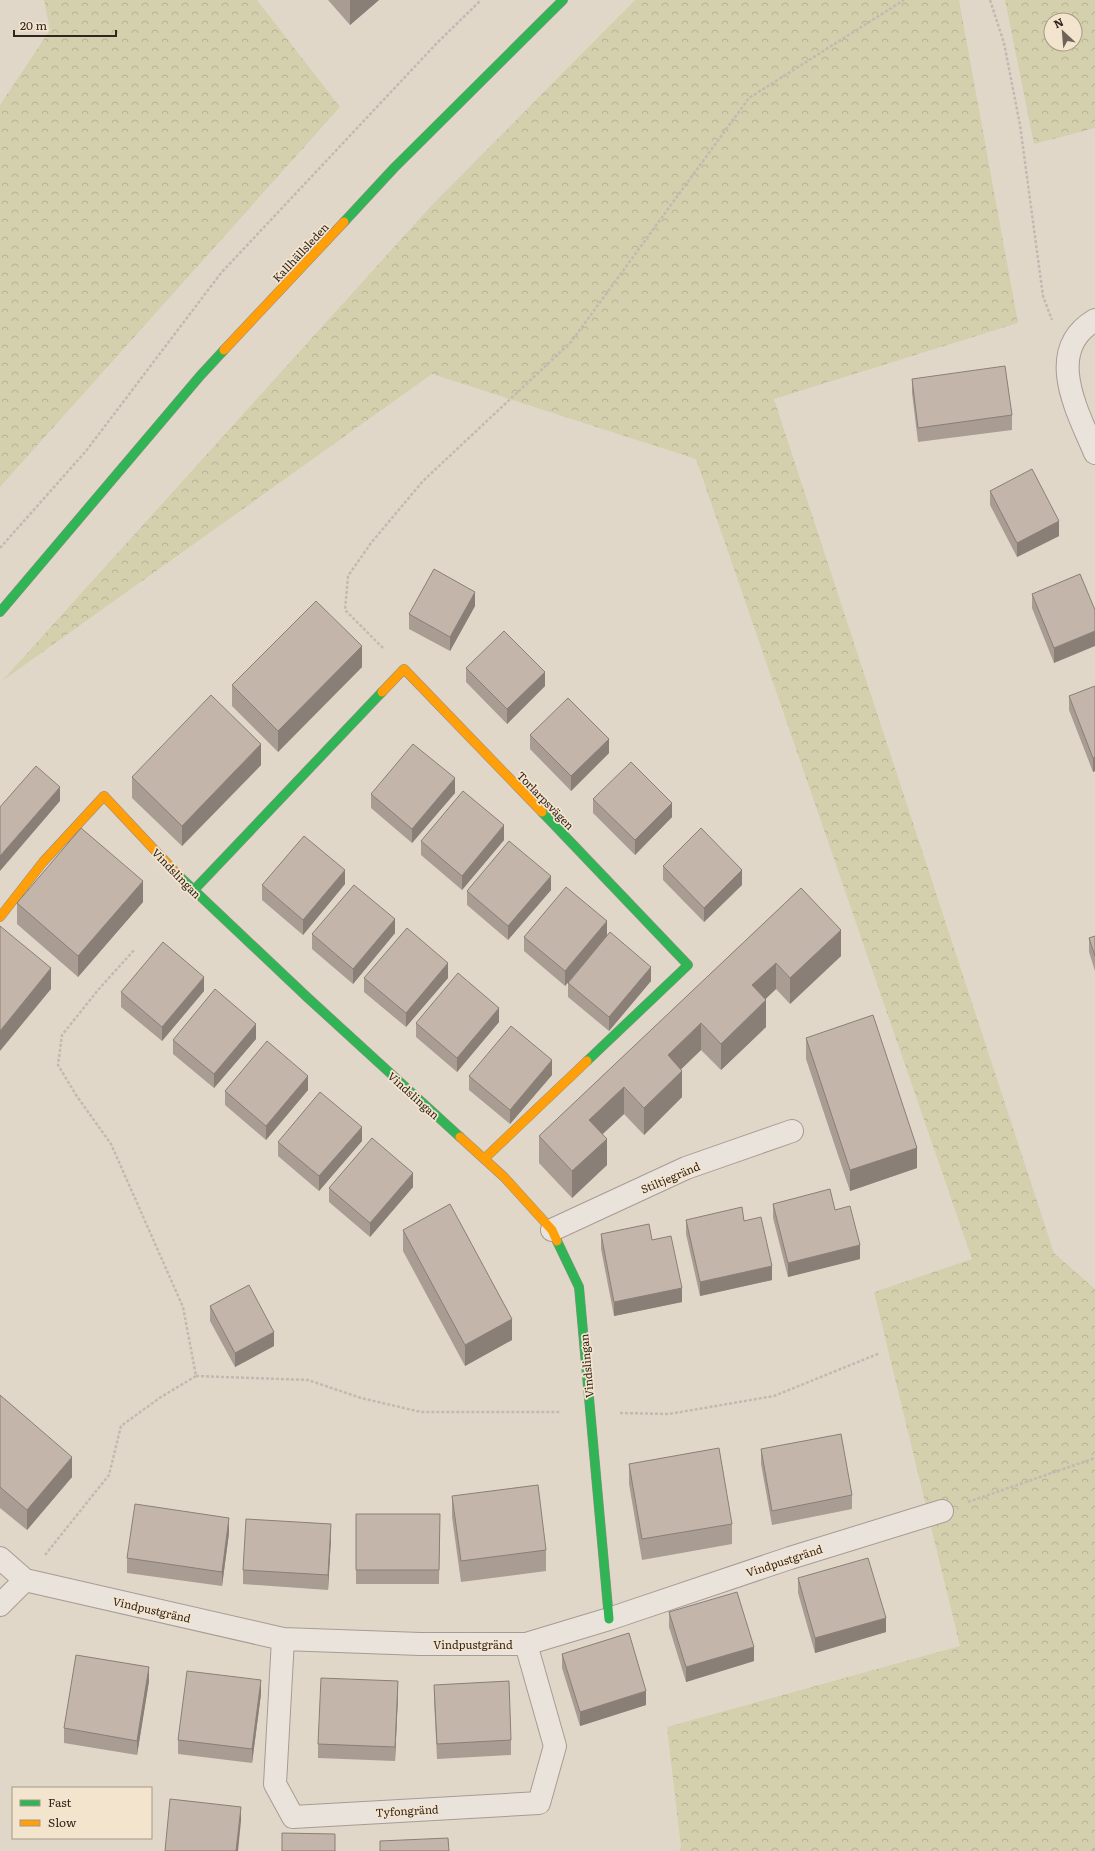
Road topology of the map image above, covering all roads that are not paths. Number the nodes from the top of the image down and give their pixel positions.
1 (563, 0) edge
2 (1095, 320) edge
3 (1095, 453) edge
4 (67, 532) junction
5 (0, 601) edge
6 (0, 612) edge
7 (194, 891) junction
8 (0, 917) edge
9 (792, 1131) dead end
10 (484, 1159) junction
11 (552, 1230) junction
12 (942, 1511) road end
13 (0, 1558) edge
14 (25, 1580) junction
15 (0, 1605) edge
16 (609, 1619) junction
17 (283, 1639) junction
18 (526, 1644) junction

1 - 4 street, Kallhällsleden
2 - 3 street
4 - 5 street, Kallhällsleden
4 - 6 street, Kallhällsleden
7 - 8 street, Vindslingan
7 - 10 street, Vindslingan
7 - 10 street, Torlarpsvägen
9 - 11 street, Stiltjegränd
10 - 11 street, Vindslingan
11 - 16 street, Vindslingan
12 - 16 street, Vindpustgränd
13 - 14 street
14 - 15 street
14 - 17 street, Vindpustgränd
16 - 18 street, Vindpustgränd
17 - 18 street, Vindpustgränd
17 - 18 street, Tyfongränd

